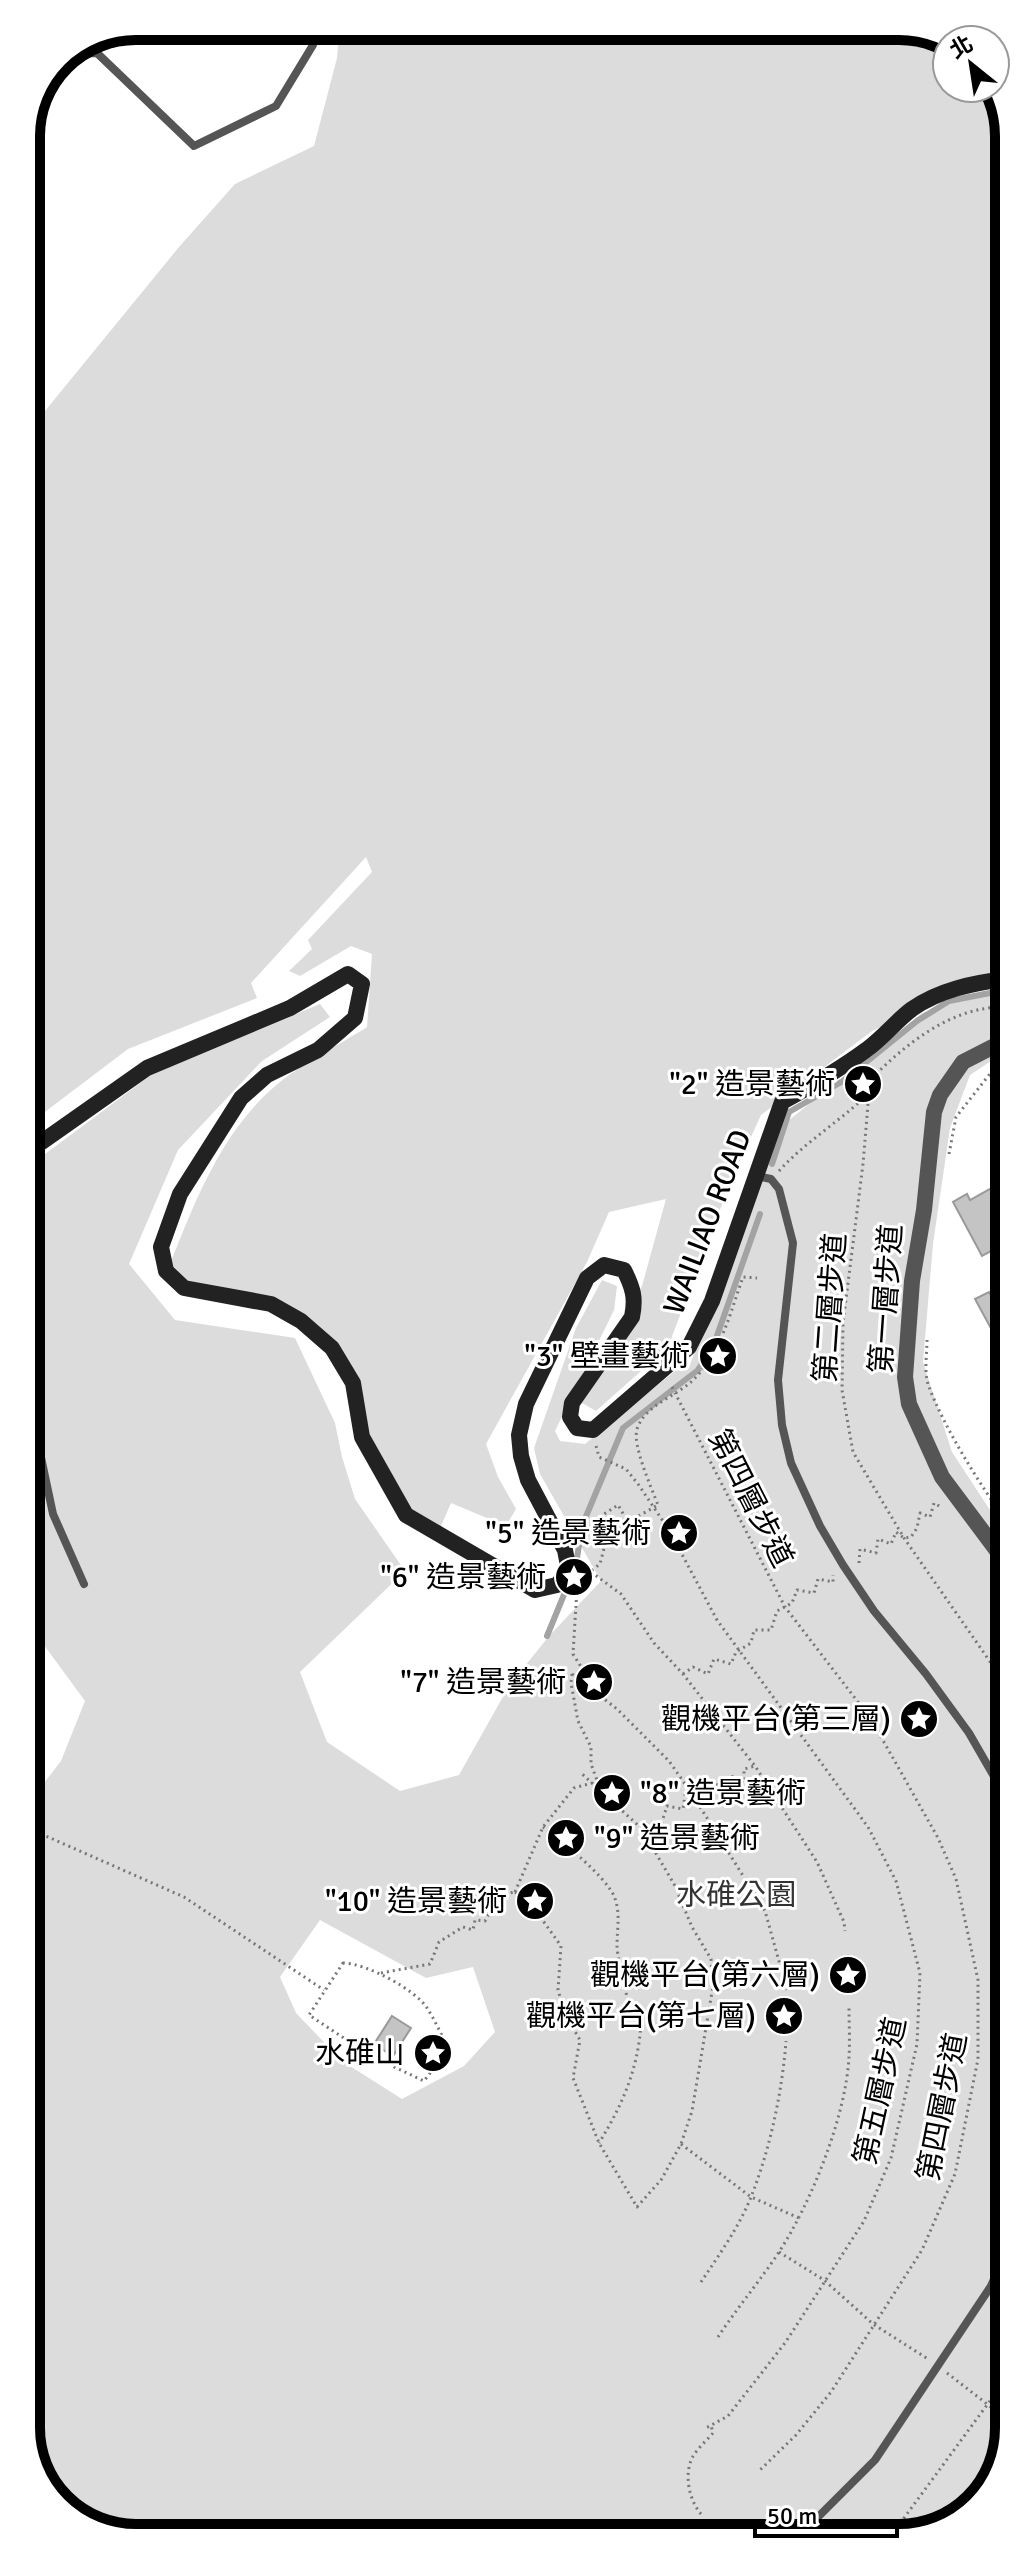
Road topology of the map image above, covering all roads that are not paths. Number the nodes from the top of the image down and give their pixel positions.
1 (314, 40) edge
2 (88, 53) edge
3 (995, 981) edge
4 (995, 1046) edge
5 (40, 1143) edge
6 (763, 1177) junction
7 (40, 1453) edge
8 (995, 1548) edge
9 (84, 1584) dead end
10 (995, 1778) edge
11 (995, 2277) edge
12 (811, 2524) edge

1 - 2 lane
3 - 6 street, WAILIAO ROAD
4 - 8 street
5 - 6 street, WAILIAO ROAD
6 - 10 lane
7 - 9 lane
11 - 12 lane

